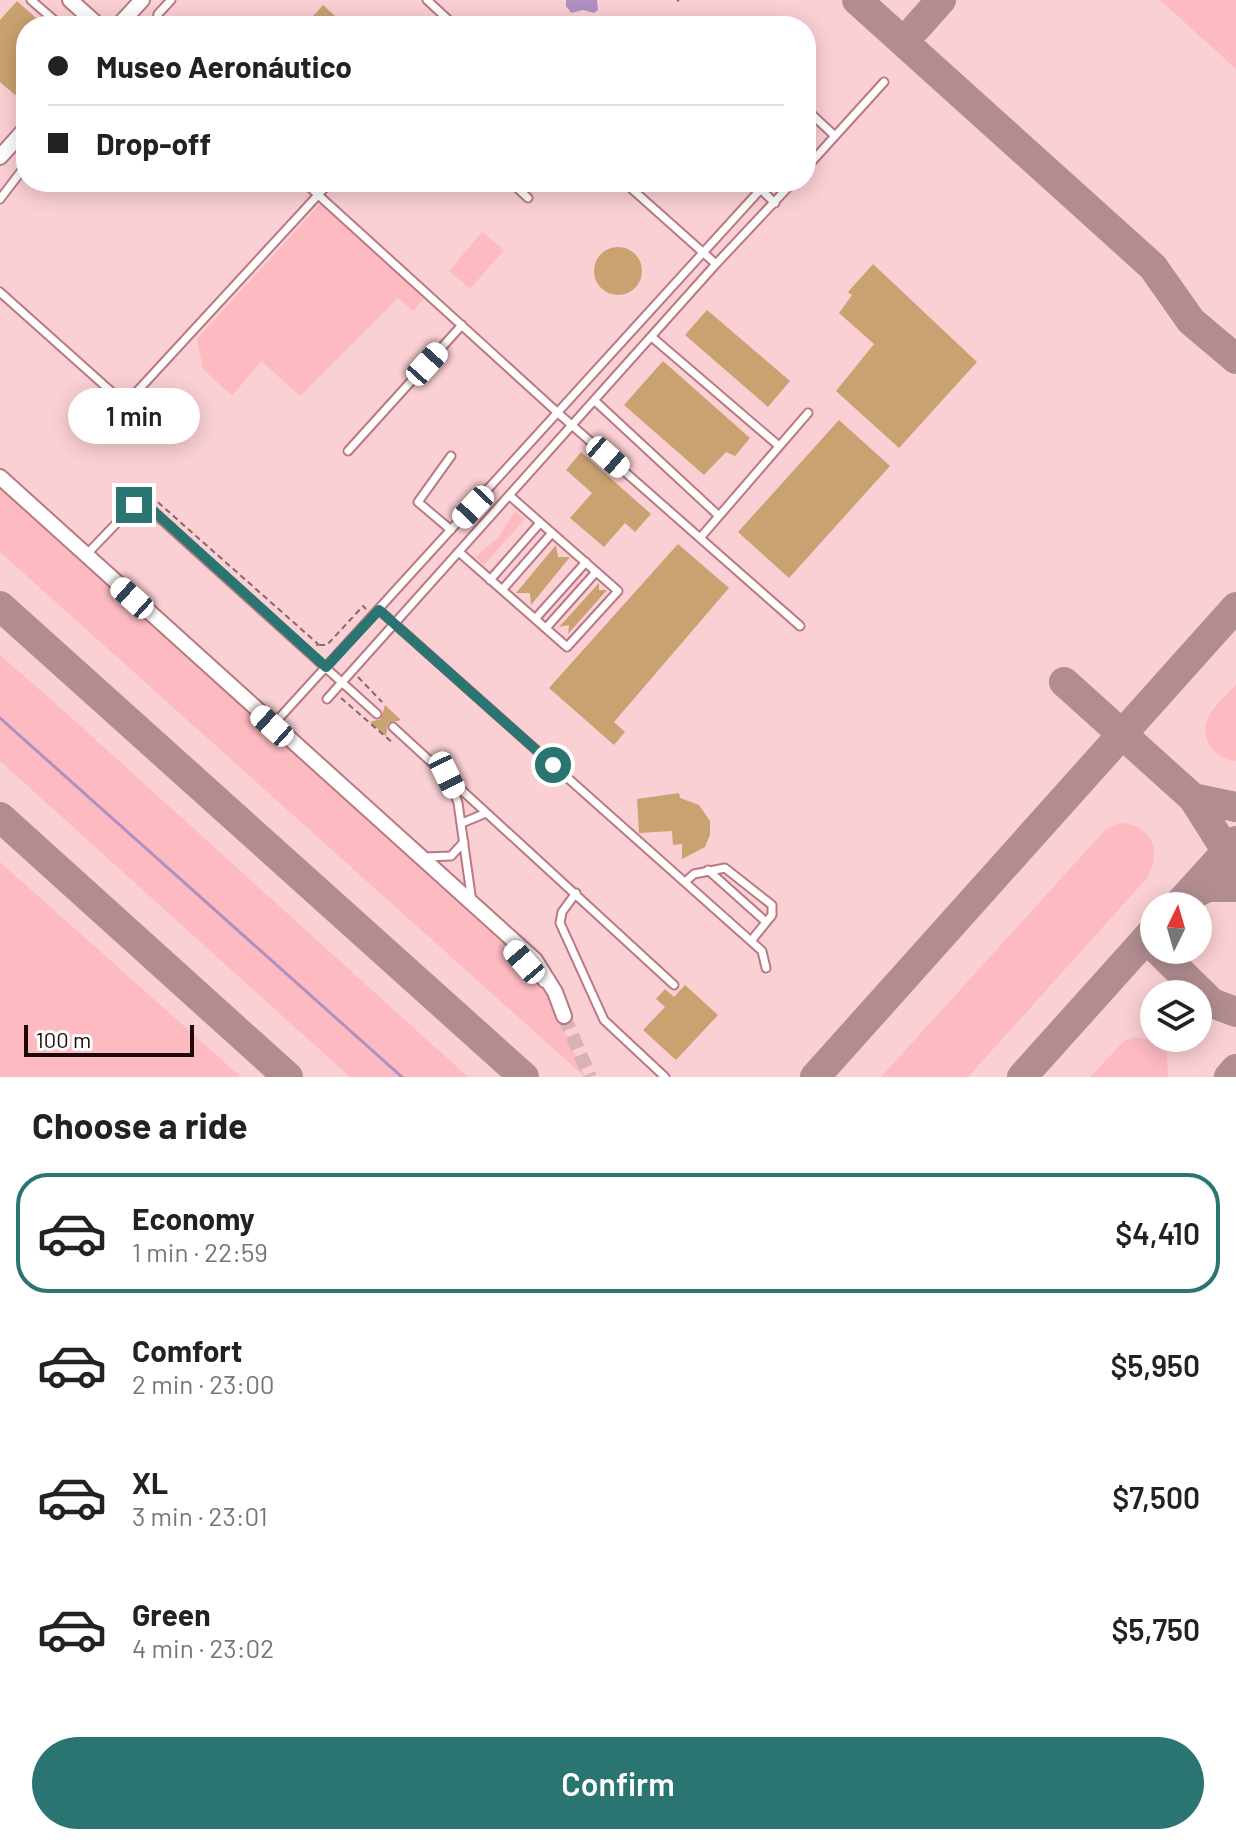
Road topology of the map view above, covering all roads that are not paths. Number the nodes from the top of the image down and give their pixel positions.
1 (31, 0) edge
2 (70, 0) edge
3 (171, 0) edge
4 (427, 0) edge
5 (49, 16) edge
6 (88, 16) edge
7 (158, 16) edge
8 (444, 16) edge
9 (884, 82) dead end
10 (816, 118) edge
11 (835, 136) junction
12 (16, 139) edge
13 (0, 157) edge
14 (816, 157) edge
15 (16, 178) edge
16 (316, 192) edge
17 (322, 192) edge
18 (522, 192) edge
19 (635, 192) edge
20 (758, 192) edge
21 (764, 192) edge
22 (784, 192) edge
23 (319, 195) junction
24 (528, 198) dead end
25 (0, 199) edge
26 (775, 203) junction
27 (703, 252) junction
28 (716, 264) junction
29 (0, 292) edge
30 (462, 325) junction
31 (653, 338) junction
32 (595, 401) junction
33 (558, 413) junction
34 (808, 413) dead end
35 (573, 426) junction
36 (779, 446) junction
37 (348, 451) dead end
38 (451, 456) dead end
39 (0, 477) edge
40 (510, 496) junction
41 (719, 516) junction
42 (540, 523) junction
43 (451, 530) junction
44 (552, 533) junction
45 (700, 538) junction
46 (459, 552) junction
47 (85, 556) junction
48 (586, 562) junction
49 (596, 572) junction
50 (490, 580) junction
51 (502, 590) junction
52 (379, 610) junction
53 (535, 619) junction
54 (394, 624) junction
55 (800, 626) dead end
56 (546, 628) junction
57 (326, 667) junction
58 (343, 682) junction
59 (327, 699) dead end
60 (377, 714) dead end
61 (272, 726) junction
62 (393, 727) dead end
63 (447, 775) junction
64 (486, 813) junction
65 (462, 823) junction
66 (464, 842) junction
67 (421, 857) junction
68 (708, 870) junction
69 (685, 882) junction
70 (576, 893) junction
71 (472, 902) junction
72 (766, 922) junction
73 (751, 941) junction
74 (766, 968) dead end
75 (674, 985) dead end
76 (561, 1007) tunnel mouth
77 (665, 1077) edge

1 - 5 lane
2 - 6 street
3 - 7 lane
4 - 8 lane
9 - 11 lane
10 - 11 lane
11 - 14 lane
12 - 13 street
15 - 25 lane
16 - 23 lane
17 - 23 lane
18 - 24 lane
19 - 27 lane
20 - 27 lane
21 - 26 lane
22 - 26 lane
23 - 29 lane
23 - 30 lane
26 - 28 lane
27 - 28 lane
27 - 33 lane
28 - 31 lane
30 - 33 lane
30 - 37 lane
31 - 32 lane
31 - 36 lane
32 - 35 lane
32 - 41 lane
33 - 35 lane
33 - 43 lane
34 - 36 lane
35 - 40 lane
35 - 45 lane
36 - 41 lane
38 - 43 lane
39 - 47 street
40 - 42 lane
40 - 46 lane
41 - 45 lane
42 - 44 lane
42 - 50 lane
43 - 52 lane
44 - 48 lane
44 - 51 lane
45 - 55 lane
46 - 50 lane
46 - 54 lane
47 - 57 lane
47 - 61 street
48 - 49 lane
48 - 53 lane
49 - 56 lane
49 - 56 lane
50 - 51 lane
51 - 53 lane
52 - 54 lane
52 - 57 lane
53 - 56 lane
54 - 58 lane
54 - 69 lane
57 - 58 lane
57 - 61 lane
58 - 59 lane
58 - 60 lane
61 - 67 street
62 - 63 lane
63 - 64 lane
63 - 65 lane
64 - 65 lane
64 - 70 lane
65 - 66 lane
66 - 67 lane
66 - 71 lane
67 - 71 street
68 - 69 lane
68 - 72 lane
68 - 72 lane
69 - 73 lane
70 - 75 lane
70 - 77 lane
71 - 76 street
72 - 73 lane
73 - 74 lane

